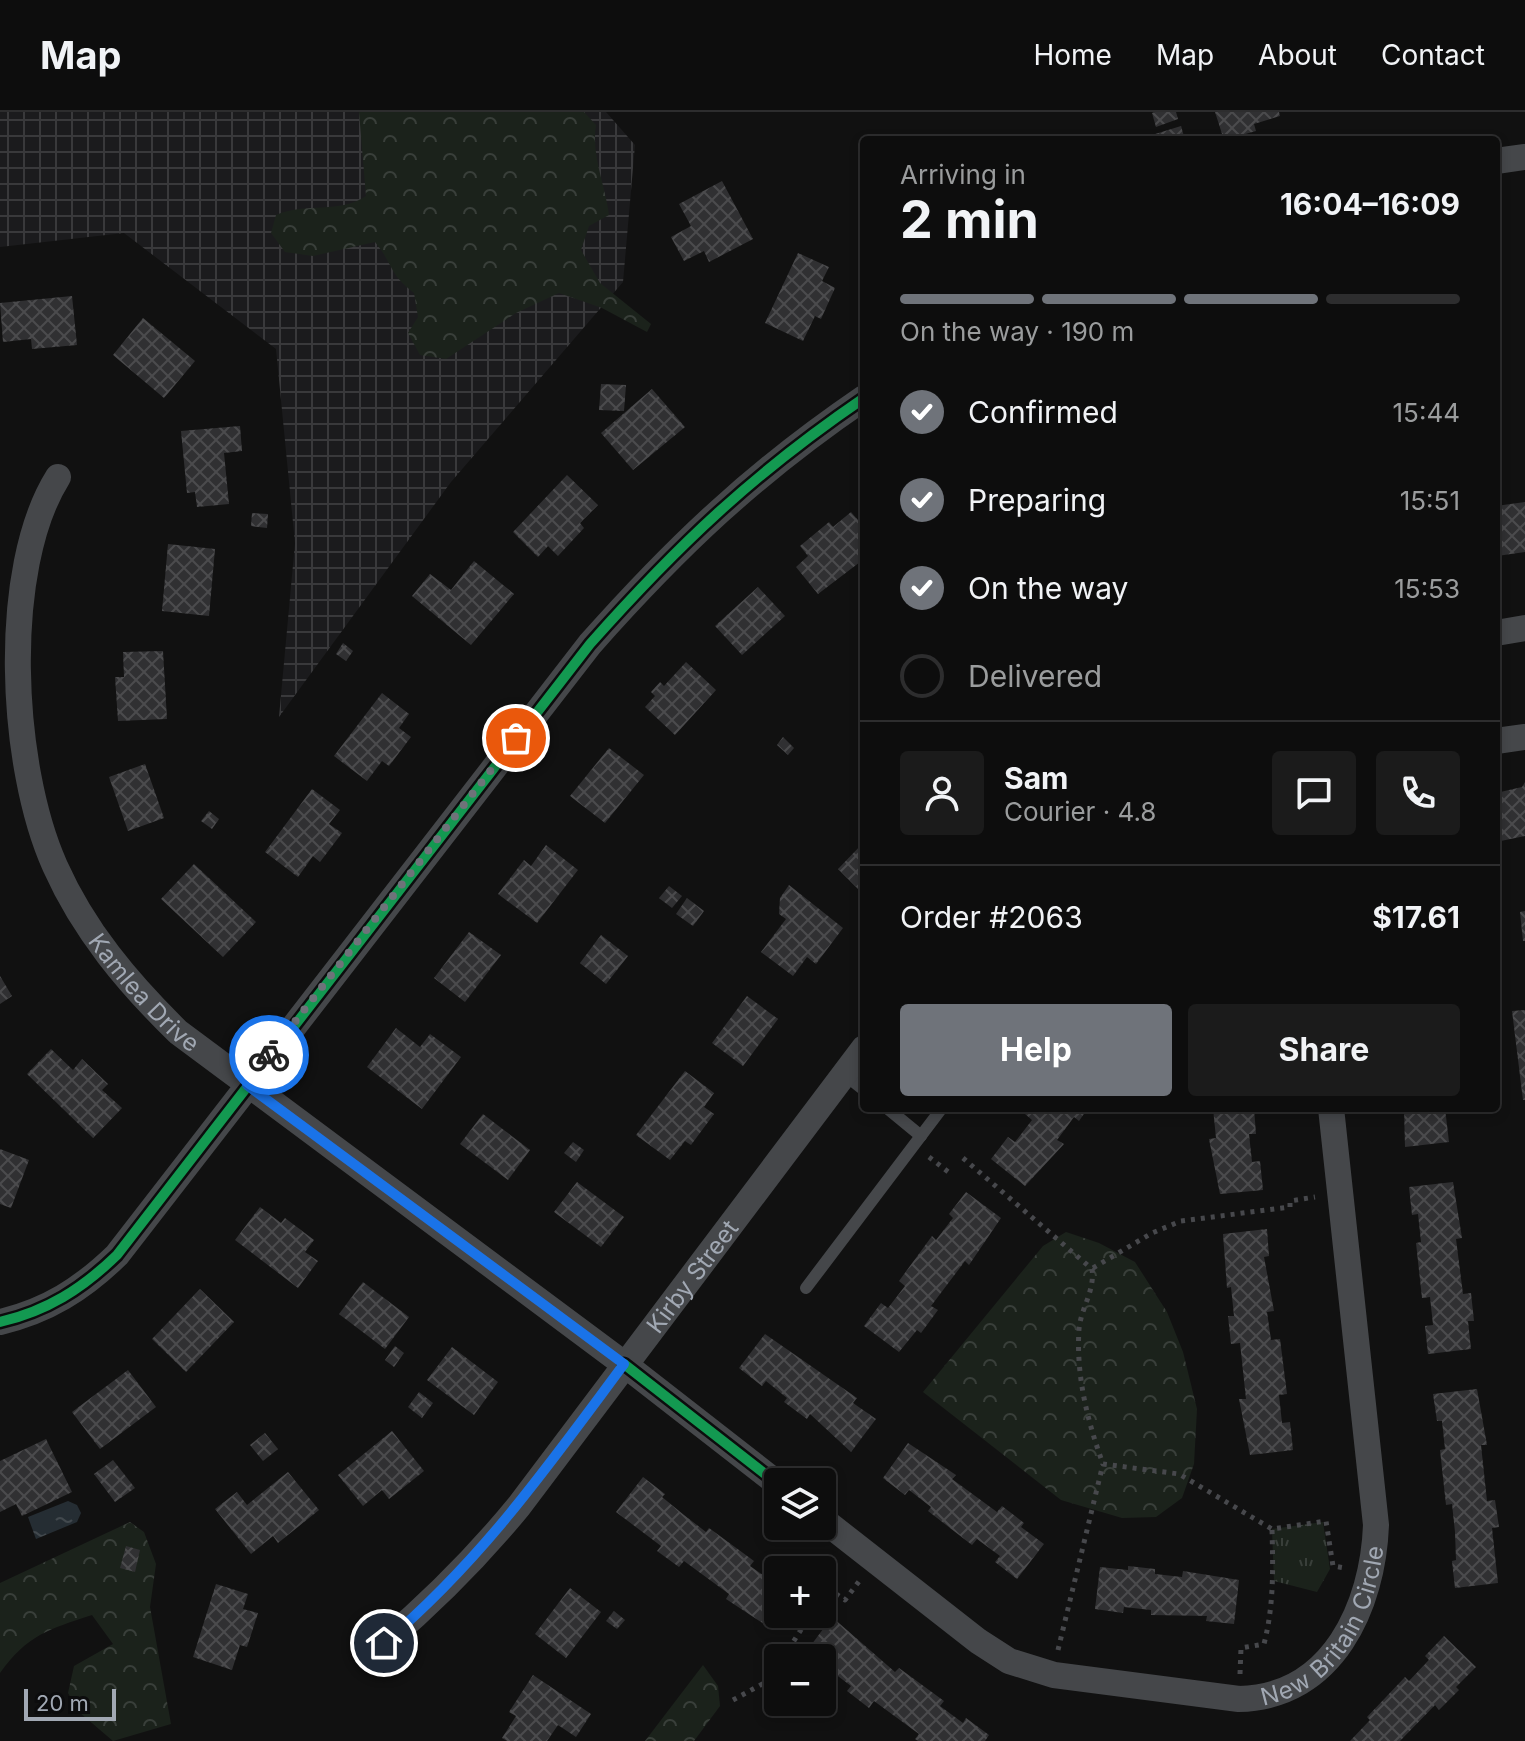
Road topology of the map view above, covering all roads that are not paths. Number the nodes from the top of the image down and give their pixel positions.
1 (1525, 157) edge
2 (1500, 160) edge
3 (860, 401) edge
4 (58, 477) dead end
5 (1525, 628) edge
6 (1500, 632) edge
7 (1525, 737) edge
8 (1500, 740) edge
9 (860, 1062) edge
10 (854, 1082) edge
11 (247, 1085) junction
12 (892, 1112) edge
13 (939, 1112) edge
14 (1331, 1112) edge
15 (921, 1136) junction
16 (806, 1288) dead end
17 (0, 1322) edge
18 (624, 1364) junction
19 (764, 1473) edge
20 (836, 1530) edge
21 (384, 1643) dead end

1 - 2 street
3 - 11 street
4 - 11 street, Kamlea Drive
5 - 6 street
7 - 8 street
9 - 10 street, Kirby Street
10 - 18 street, Kirby Street
11 - 17 street
11 - 18 street, Kamlea Drive
12 - 15 lane
13 - 15 lane
14 - 20 street, New Britain Circle
15 - 16 lane
18 - 19 street
18 - 21 street, Kirby Street

